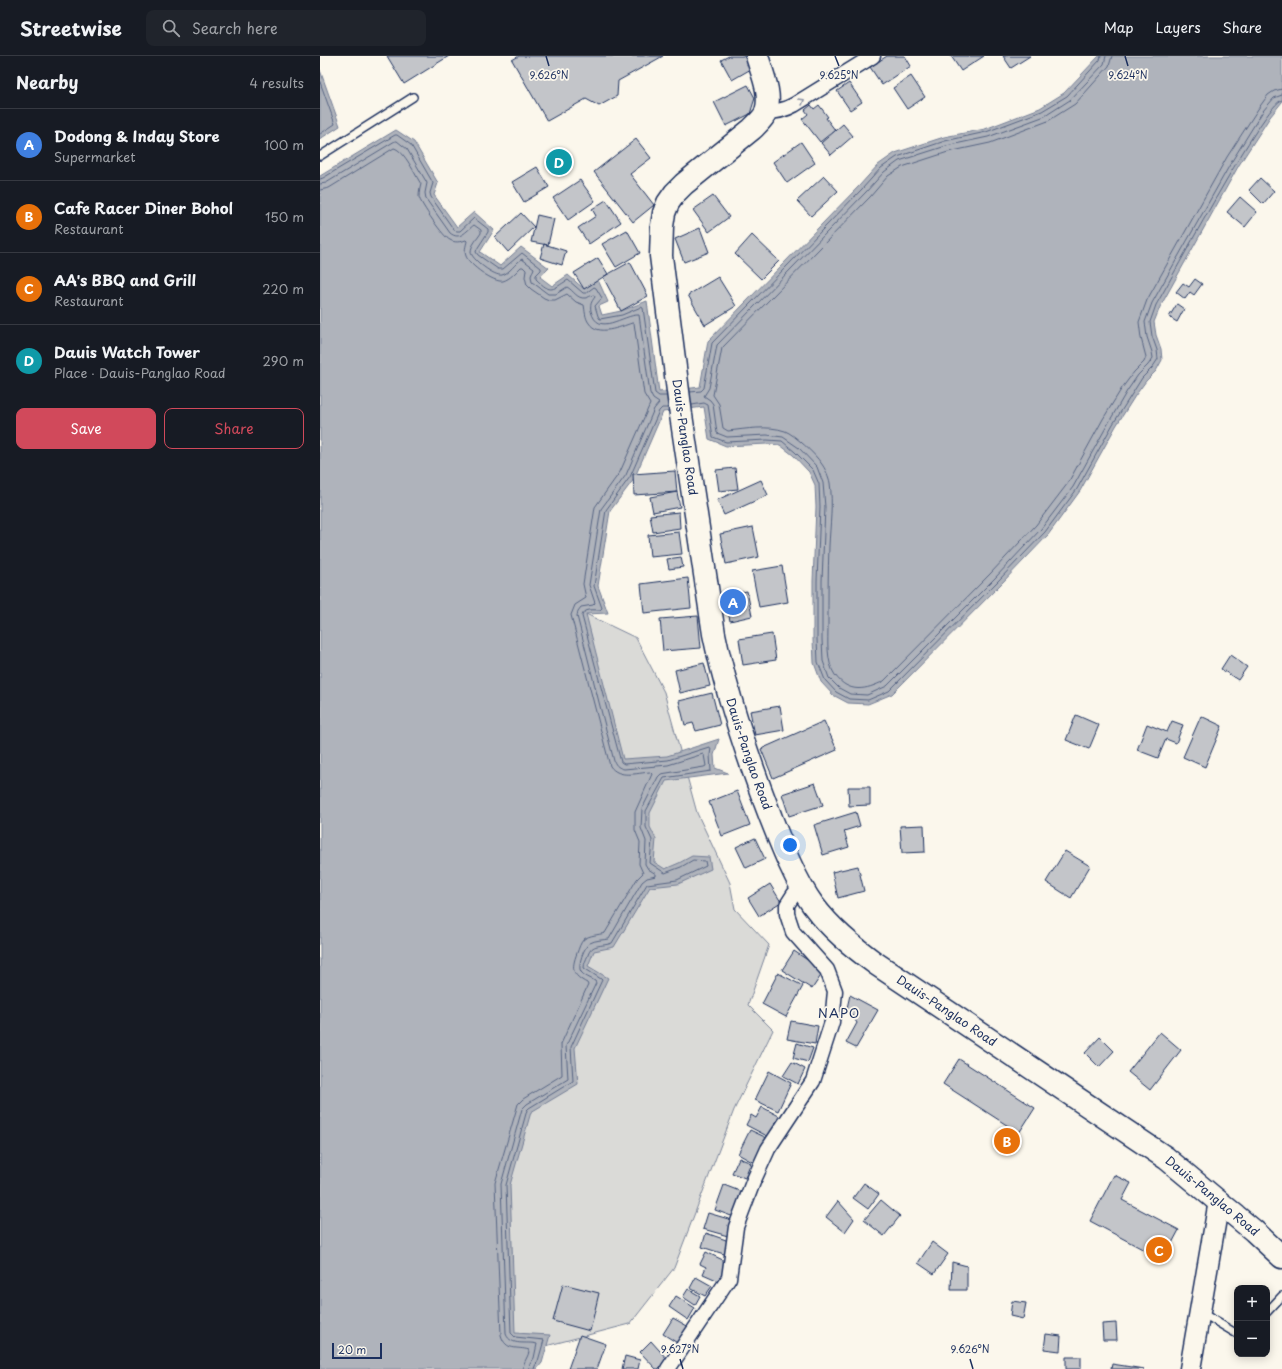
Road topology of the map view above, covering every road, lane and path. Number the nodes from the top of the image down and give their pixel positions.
1 (757, 56) edge
2 (873, 56) edge
3 (413, 97) dead end
4 (766, 112) junction
5 (320, 156) edge
6 (801, 886) junction
7 (1219, 1201) junction
8 (1282, 1257) edge
9 (1282, 1296) edge
10 (1270, 1309) edge
11 (1200, 1312) junction
12 (1234, 1332) edge
13 (668, 1369) edge
14 (1190, 1369) edge

1 - 4 main road
4 -> 2 street
3 - 5 lane
4 - 6 main road, Dauis-Panglao Road
6 - 7 main road, Dauis-Panglao Road
6 - 13 street
7 - 8 main road, Dauis-Panglao Road
7 - 11 main road
9 - 10 lane
11 - 12 lane
11 - 14 main road

